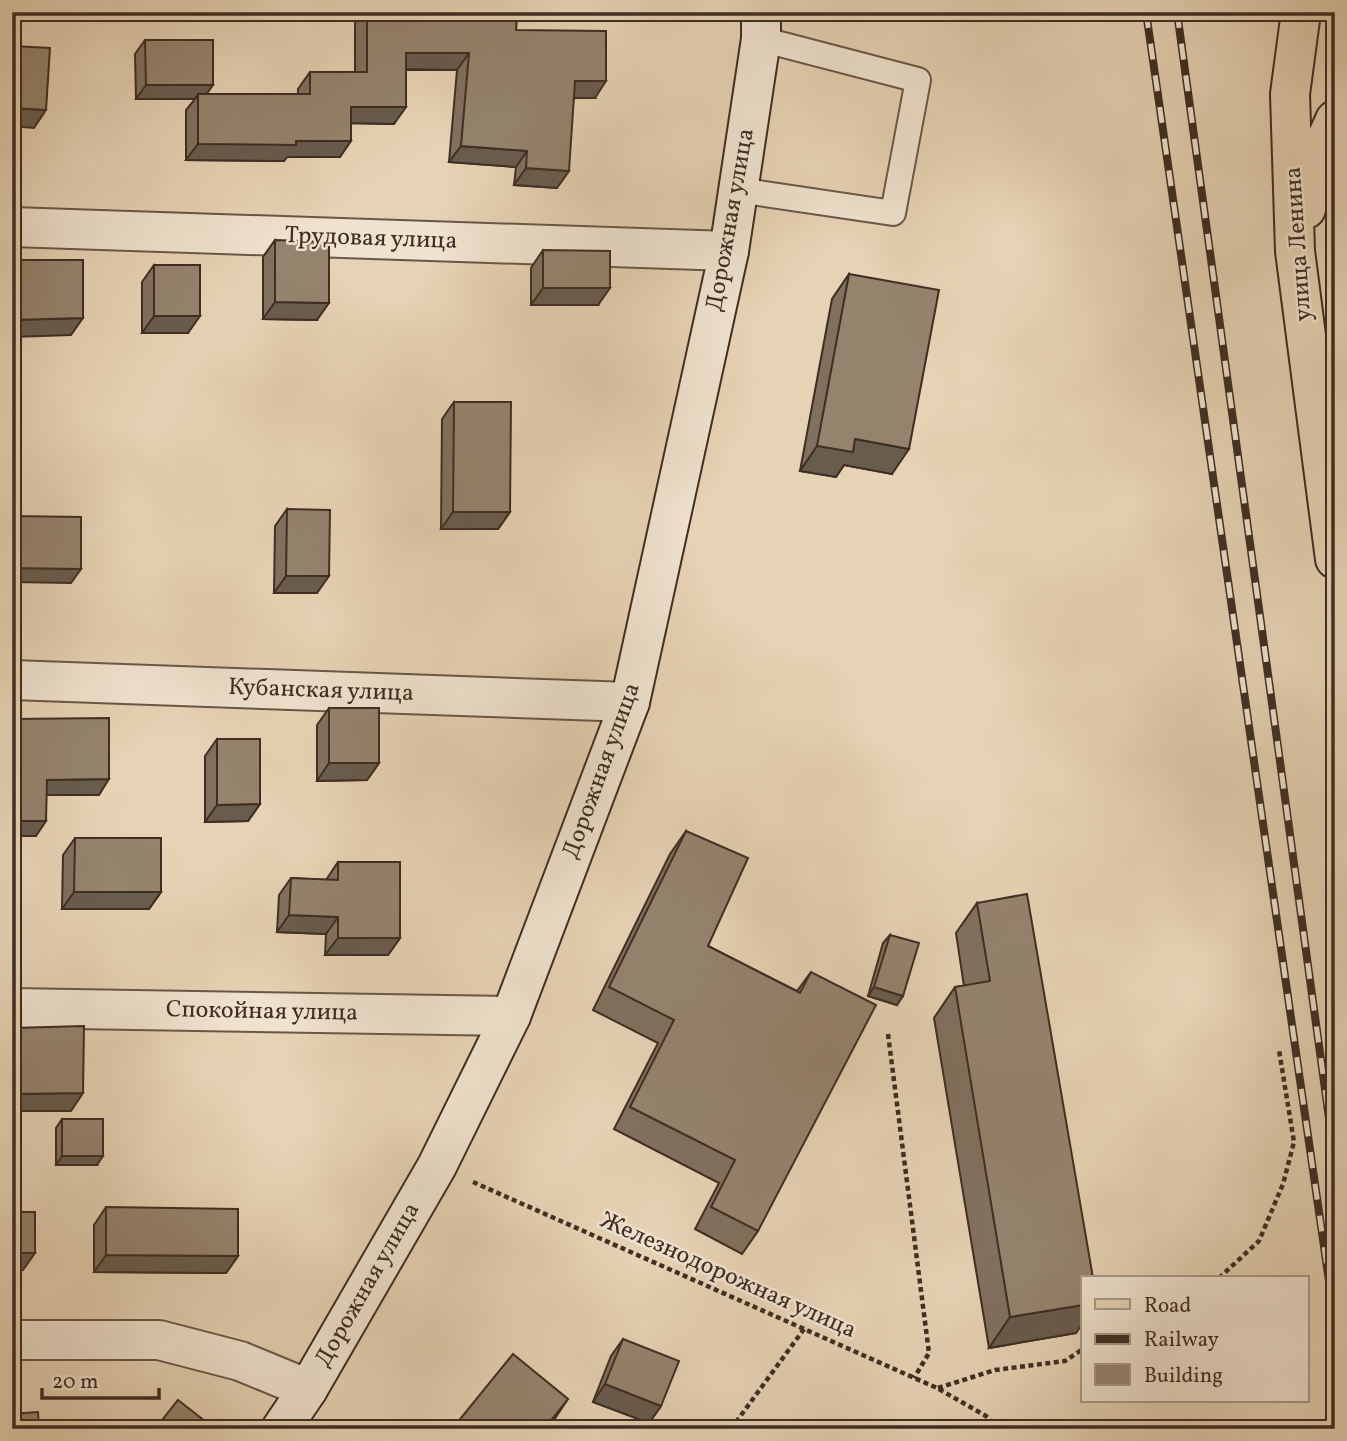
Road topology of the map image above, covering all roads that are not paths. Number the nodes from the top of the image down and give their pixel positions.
1 (1301, 12) edge
2 (761, 26) edge
3 (1335, 120) edge
4 (738, 190) junction
5 (12, 227) edge
6 (729, 251) junction
7 (1295, 251) junction
8 (1335, 559) edge
9 (12, 680) edge
10 (630, 702) junction
11 (12, 1008) edge
12 (511, 1016) junction
13 (12, 1340) edge
14 (308, 1388) junction
15 (281, 1429) edge

1 - 7 main road, улица Ленина
2 - 4 street, Дорожная улица
2 - 4 lane
3 - 7 main road
4 - 6 street, Дорожная улица
5 - 6 street, Трудовая улица
6 - 10 street, Дорожная улица
7 - 8 main road, улица Ленина
9 - 10 street, Кубанская улица
10 - 12 street, Дорожная улица
11 - 12 street, Спокойная улица
12 - 14 street, Дорожная улица
13 - 14 street
14 - 15 street, Дорожная улица

